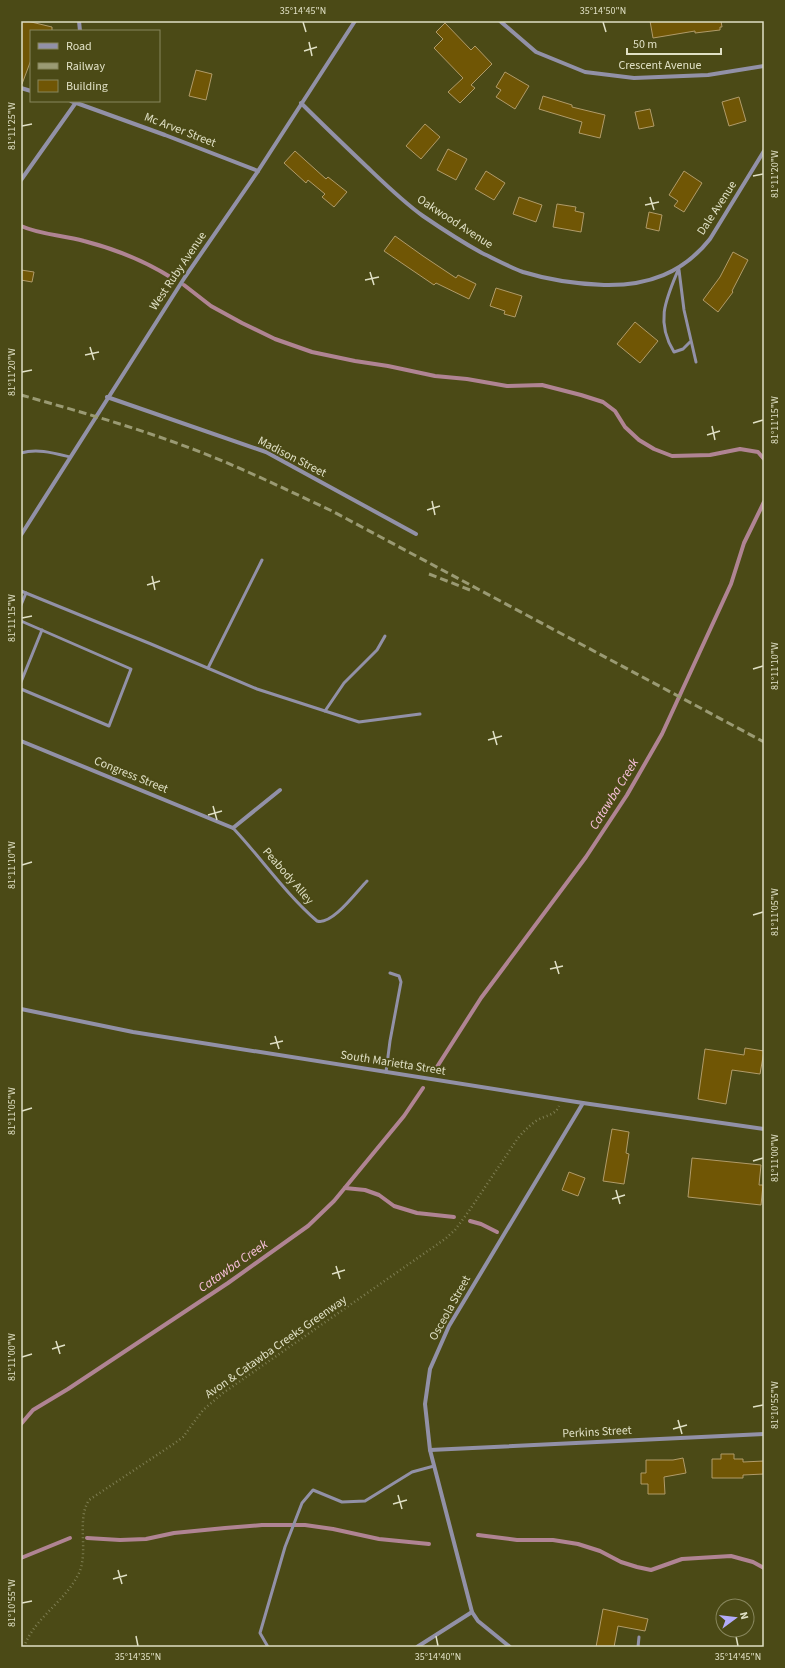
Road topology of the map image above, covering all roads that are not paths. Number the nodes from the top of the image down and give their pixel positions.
1 (355, 21) edge
2 (500, 21) edge
3 (764, 66) edge
4 (77, 102) edge
5 (301, 103) junction
6 (764, 151) edge
7 (258, 171) junction
8 (21, 180) edge
9 (679, 268) junction
10 (690, 342) junction
11 (696, 362) dead end
12 (108, 397) junction
13 (21, 453) edge
14 (70, 457) junction
15 (416, 534) dead end
16 (21, 535) edge
17 (262, 560) dead end
18 (21, 591) edge
19 (26, 593) junction
20 (21, 605) edge
21 (21, 621) edge
22 (42, 630) junction
23 (385, 636) dead end
24 (208, 668) junction
25 (21, 682) edge
26 (21, 689) edge
27 (326, 711) junction
28 (420, 714) dead end
29 (21, 741) edge
30 (280, 790) dead end
31 (233, 828) junction
32 (367, 881) dead end
33 (390, 973) dead end
34 (21, 1009) edge
35 (386, 1072) junction
36 (582, 1103) junction
37 (764, 1129) edge
38 (764, 1434) edge
39 (430, 1450) junction
40 (434, 1466) junction
41 (472, 1612) junction
42 (639, 1637) dead end
43 (268, 1647) edge
44 (417, 1647) edge
45 (510, 1647) edge
46 (638, 1647) edge

1 - 5 street, West Ruby Avenue
2 - 3 street, Crescent Avenue
4 - 7 street, Mc Arver Street
4 - 8 street
5 - 7 street, West Ruby Avenue
5 - 9 street, Oakwood Avenue
6 - 9 street, Dale Avenue
7 - 12 street, West Ruby Avenue
9 - 10 lane
9 - 10 lane
10 - 11 lane
12 - 14 street, West Ruby Avenue
12 - 15 street, Madison Street
13 - 14 lane
14 - 16 street, West Ruby Avenue
17 - 24 lane
18 - 19 lane
19 - 20 lane
19 - 24 lane
21 - 22 lane
22 - 25 lane
22 - 26 lane
23 - 27 lane
24 - 27 lane
27 - 28 lane
29 - 31 street, Congress Street
30 - 31 street
31 - 32 lane, Peabody Alley
33 - 35 lane
34 - 35 street, South Marietta Street
35 - 36 street, South Marietta Street
36 - 37 street, South Marietta Street
36 - 39 street, Osceola Street
38 - 39 street, Perkins Street
39 - 40 street, Osceola Street
40 - 41 street, Osceola Street
40 - 43 lane
41 - 44 street
41 - 45 street, Osceola Street
42 - 46 lane

